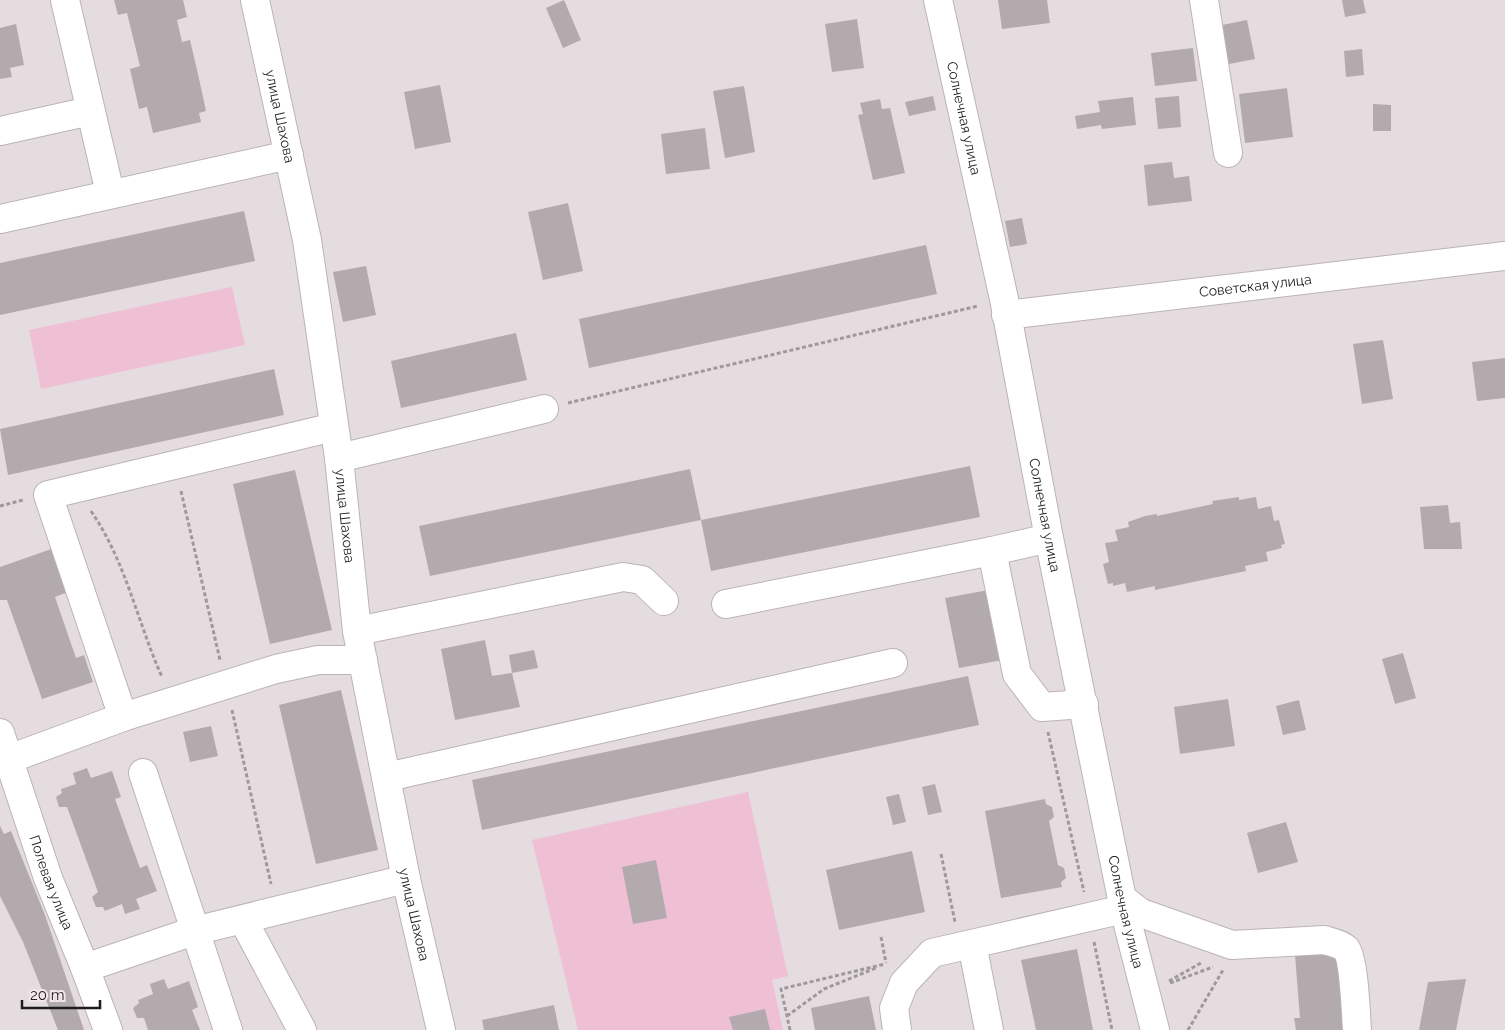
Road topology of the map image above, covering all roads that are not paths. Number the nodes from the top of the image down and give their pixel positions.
1 (65, 0) edge
2 (255, 0) edge
3 (938, 0) edge
4 (1204, 0) edge
5 (90, 110) junction
6 (0, 131) edge
7 (1228, 153) dead end
8 (288, 155) junction
9 (110, 193) junction
10 (0, 219) edge
11 (1505, 256) edge
12 (1005, 307) junction
13 (544, 409) road end
14 (334, 427) junction
15 (339, 458) junction
16 (1049, 538) junction
17 (992, 551) junction
18 (664, 601) dead end
19 (726, 604) dead end
20 (357, 631) junction
21 (363, 660) junction
22 (893, 663) dead end
23 (1084, 704) junction
24 (123, 717) junction
25 (0, 733) edge
26 (9, 759) junction
27 (143, 773) dead end
28 (387, 777) junction
29 (406, 878) junction
30 (1124, 904) junction
31 (242, 920) junction
32 (194, 931) junction
33 (966, 945) junction
34 (86, 968) junction
35 (108, 1030) edge
36 (228, 1030) edge
37 (302, 1030) edge
38 (441, 1030) edge
39 (896, 1030) edge
40 (989, 1030) edge
41 (1155, 1030) edge
42 (1357, 1030) edge

1 - 5 street
2 - 8 street, улица Шахова
3 - 12 street, Солнечная улица
4 - 7 street
5 - 6 street
5 - 9 street
8 - 9 street
8 - 14 street, улица Шахова
9 - 10 street
11 - 12 street, Советская улица
12 - 16 street, Солнечная улица
13 - 15 street
14 - 15 street, улица Шахова
14 - 24 street
15 - 20 street, улица Шахова
16 - 17 street
16 - 23 street, Солнечная улица
17 - 19 street
17 - 23 street
18 - 20 street
20 - 21 street, улица Шахова
21 - 24 street
21 - 28 street, улица Шахова
22 - 28 street
23 - 30 street, Солнечная улица
24 - 26 street
25 - 26 street, Полевая улица
26 - 34 street, Полевая улица
27 - 32 street
28 - 29 street, улица Шахова
29 - 31 street
29 - 38 street, улица Шахова
30 - 33 street
30 - 41 street, Солнечная улица
30 - 42 street
31 - 32 street
31 - 37 street
32 - 34 street
32 - 36 street
33 - 39 street
33 - 40 street
34 - 35 street, Полевая улица

